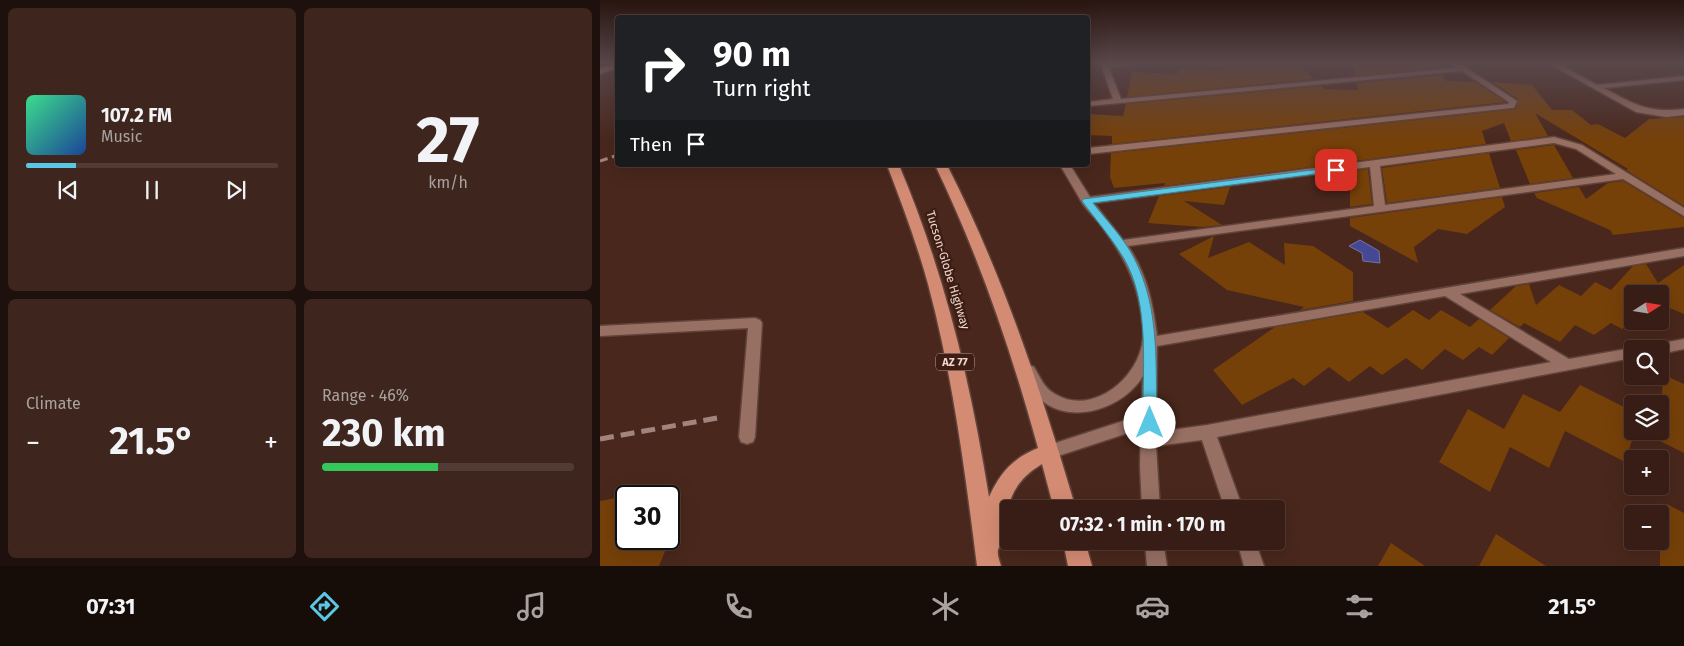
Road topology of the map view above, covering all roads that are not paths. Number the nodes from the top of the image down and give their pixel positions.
1 (1113, 88) edge
2 (1254, 88) edge
3 (1494, 88) edge
4 (1599, 88) edge
5 (1118, 101) junction
6 (1090, 104) edge
7 (1684, 112) edge
8 (1090, 152) edge
9 (1375, 165) junction
10 (893, 167) edge
11 (942, 167) edge
12 (1066, 167) edge
13 (1625, 176) junction
14 (1086, 201) junction
15 (1380, 210) junction
16 (1684, 214) edge
17 (1120, 244) junction
18 (1684, 252) edge
19 (1447, 292) junction
20 (600, 331) edge
21 (1149, 342) junction
22 (1684, 344) edge
23 (1015, 345) junction
24 (1669, 347) edge
25 (1624, 354) edge
26 (1567, 365) junction
27 (1150, 406) junction
28 (1207, 432) junction
29 (747, 437) dead end
30 (1150, 440) junction
31 (1049, 452) junction
32 (1062, 500) edge
33 (1150, 500) edge
34 (1231, 500) edge
35 (1076, 550) edge
36 (1155, 550) edge
37 (1249, 550) edge
38 (990, 566) edge
39 (1080, 566) edge
40 (1157, 566) edge
41 (1254, 566) edge

1 - 5 street
2 - 5 street
3 - 8 street
4 - 7 street
5 - 6 street
9 - 13 street
9 - 14 street
9 - 15 street
10 - 38 highway, Tucson-Globe Highway / AZ 77
11 - 23 highway
12 - 14 street
13 - 15 street
13 - 16 street
14 - 17 street
15 - 17 street
17 - 21 street
18 - 19 street
19 - 21 street
19 - 26 street
20 - 29 street
21 - 23 street
21 - 27 street
22 - 24 street
23 - 31 highway
25 - 26 street
26 - 28 street
27 - 30 street
27 - 31 street
28 - 30 street
28 - 34 street
30 - 33 street
31 - 32 highway
31 - 38 highway
35 - 39 highway
36 - 40 street
37 - 41 street

